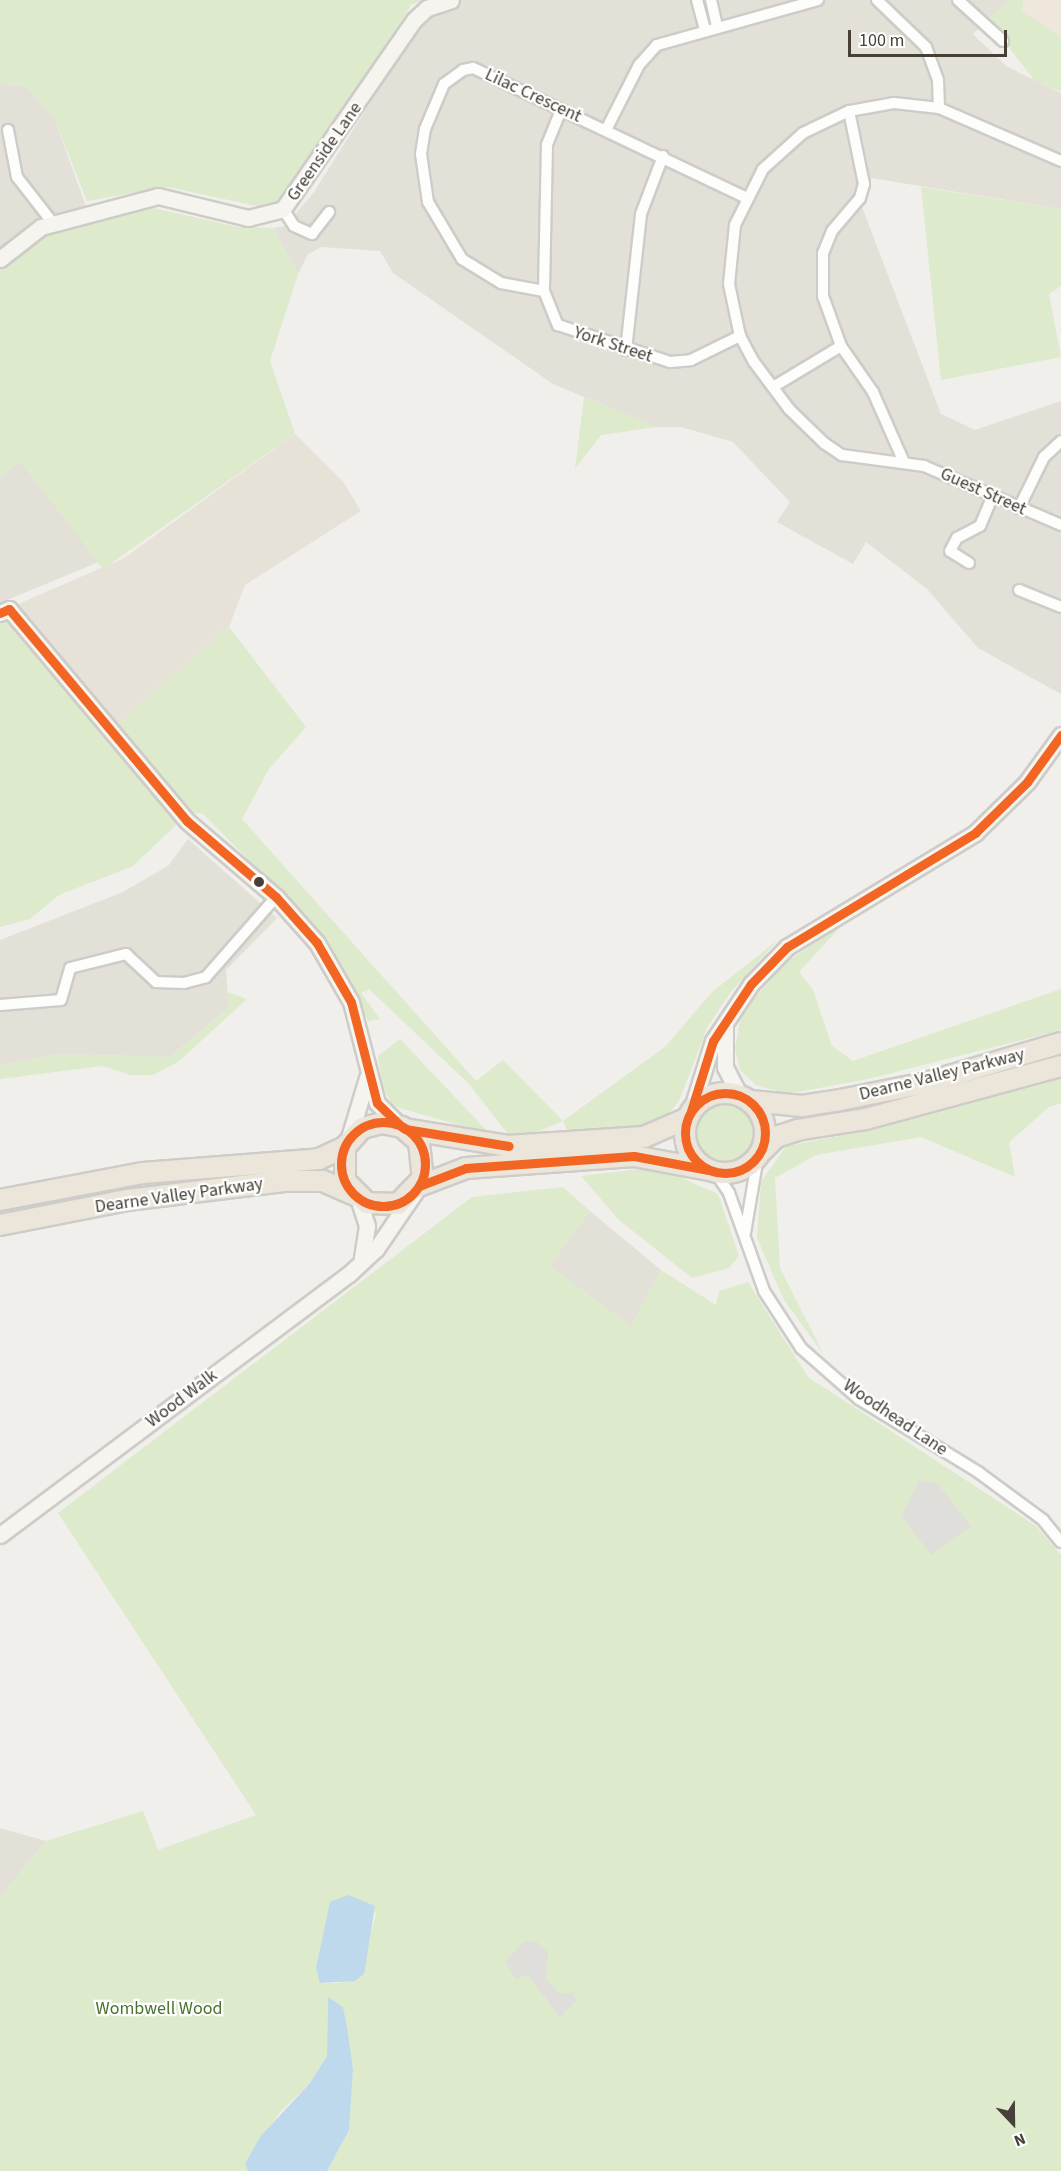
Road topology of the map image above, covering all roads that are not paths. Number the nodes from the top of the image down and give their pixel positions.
1 (451, 0) edge
2 (697, 0) edge
3 (711, 0) edge
4 (818, 0) edge
5 (877, 0) edge
6 (957, 0) edge
7 (717, 25) junction
8 (705, 29) junction
9 (1003, 41) dead end
10 (939, 108) junction
11 (561, 110) junction
12 (849, 111) junction
13 (8, 130) dead end
14 (606, 130) junction
15 (663, 156) junction
16 (1061, 161) edge
17 (747, 198) junction
18 (284, 209) junction
19 (329, 212) dead end
20 (53, 223) junction
21 (0, 259) edge
22 (544, 291) junction
23 (740, 336) junction
24 (841, 346) junction
25 (626, 350) junction
26 (773, 387) junction
27 (1061, 441) edge
28 (903, 460) junction
29 (993, 496) junction
30 (1019, 508) junction
31 (1061, 525) edge
32 (969, 562) dead end
33 (1019, 590) dead end
34 (1061, 607) edge
35 (4, 611) edge
36 (1061, 735) edge
37 (276, 897) junction
38 (0, 1005) edge
39 (728, 1014) junction
40 (1061, 1043) edge
41 (1061, 1066) edge
42 (368, 1072) junction
43 (745, 1098) junction
44 (690, 1114) junction
45 (404, 1128) junction
46 (346, 1144) junction
47 (760, 1154) junction
48 (712, 1171) junction
49 (417, 1189) junction
50 (357, 1197) junction
51 (0, 1200) edge
52 (0, 1225) edge
53 (745, 1235) junction
54 (362, 1259) junction
55 (0, 1535) edge
56 (1061, 1542) edge

1 - 18 street, Greenside Lane
2 - 8 street
3 - 7 street
4 - 7 street
5 - 10 street
6 - 9 street
7 - 8 street
8 - 14 street
10 - 12 street
10 - 16 street
11 - 14 street, Lilac Crescent
11 - 22 street, York Street
11 - 22 street, Lilac Crescent
12 - 17 street
12 - 24 street
13 - 20 street
14 - 15 street, Lilac Crescent
15 - 17 street, Lilac Crescent
15 - 25 street
17 - 23 street
18 - 19 street
18 - 20 street, Greenside Lane
20 - 21 street, Greenside Lane
22 - 25 street, York Street
23 - 25 street, York Street
23 - 26 street, Guest Street
24 - 26 street
24 - 28 street
26 - 28 street, Guest Street
27 - 30 street
28 - 29 street, Guest Street
29 - 30 street, Guest Street
29 - 32 street
30 - 31 street, Guest Street
33 - 34 street
35 - 37 street
36 - 39 street
37 - 38 street
37 - 42 street
39 - 43 street
39 - 44 street
40 - 43 highway, Dearne Valley Parkway
41 - 47 highway, Dearne Valley Parkway
42 - 45 street
42 - 46 street
43 - 44 highway
43 - 47 highway
44 - 45 highway
44 - 48 highway
45 - 46 highway
45 - 49 highway
46 - 50 highway
46 - 51 highway, Dearne Valley Parkway
47 - 48 highway
47 - 53 street, Woodhead Lane
48 - 49 highway
48 - 53 street, Woodhead Lane
49 - 50 highway
49 - 54 street, Wood Walk
50 - 52 highway, Dearne Valley Parkway
50 - 54 street
53 - 56 street, Woodhead Lane
54 - 55 street, Wood Walk

